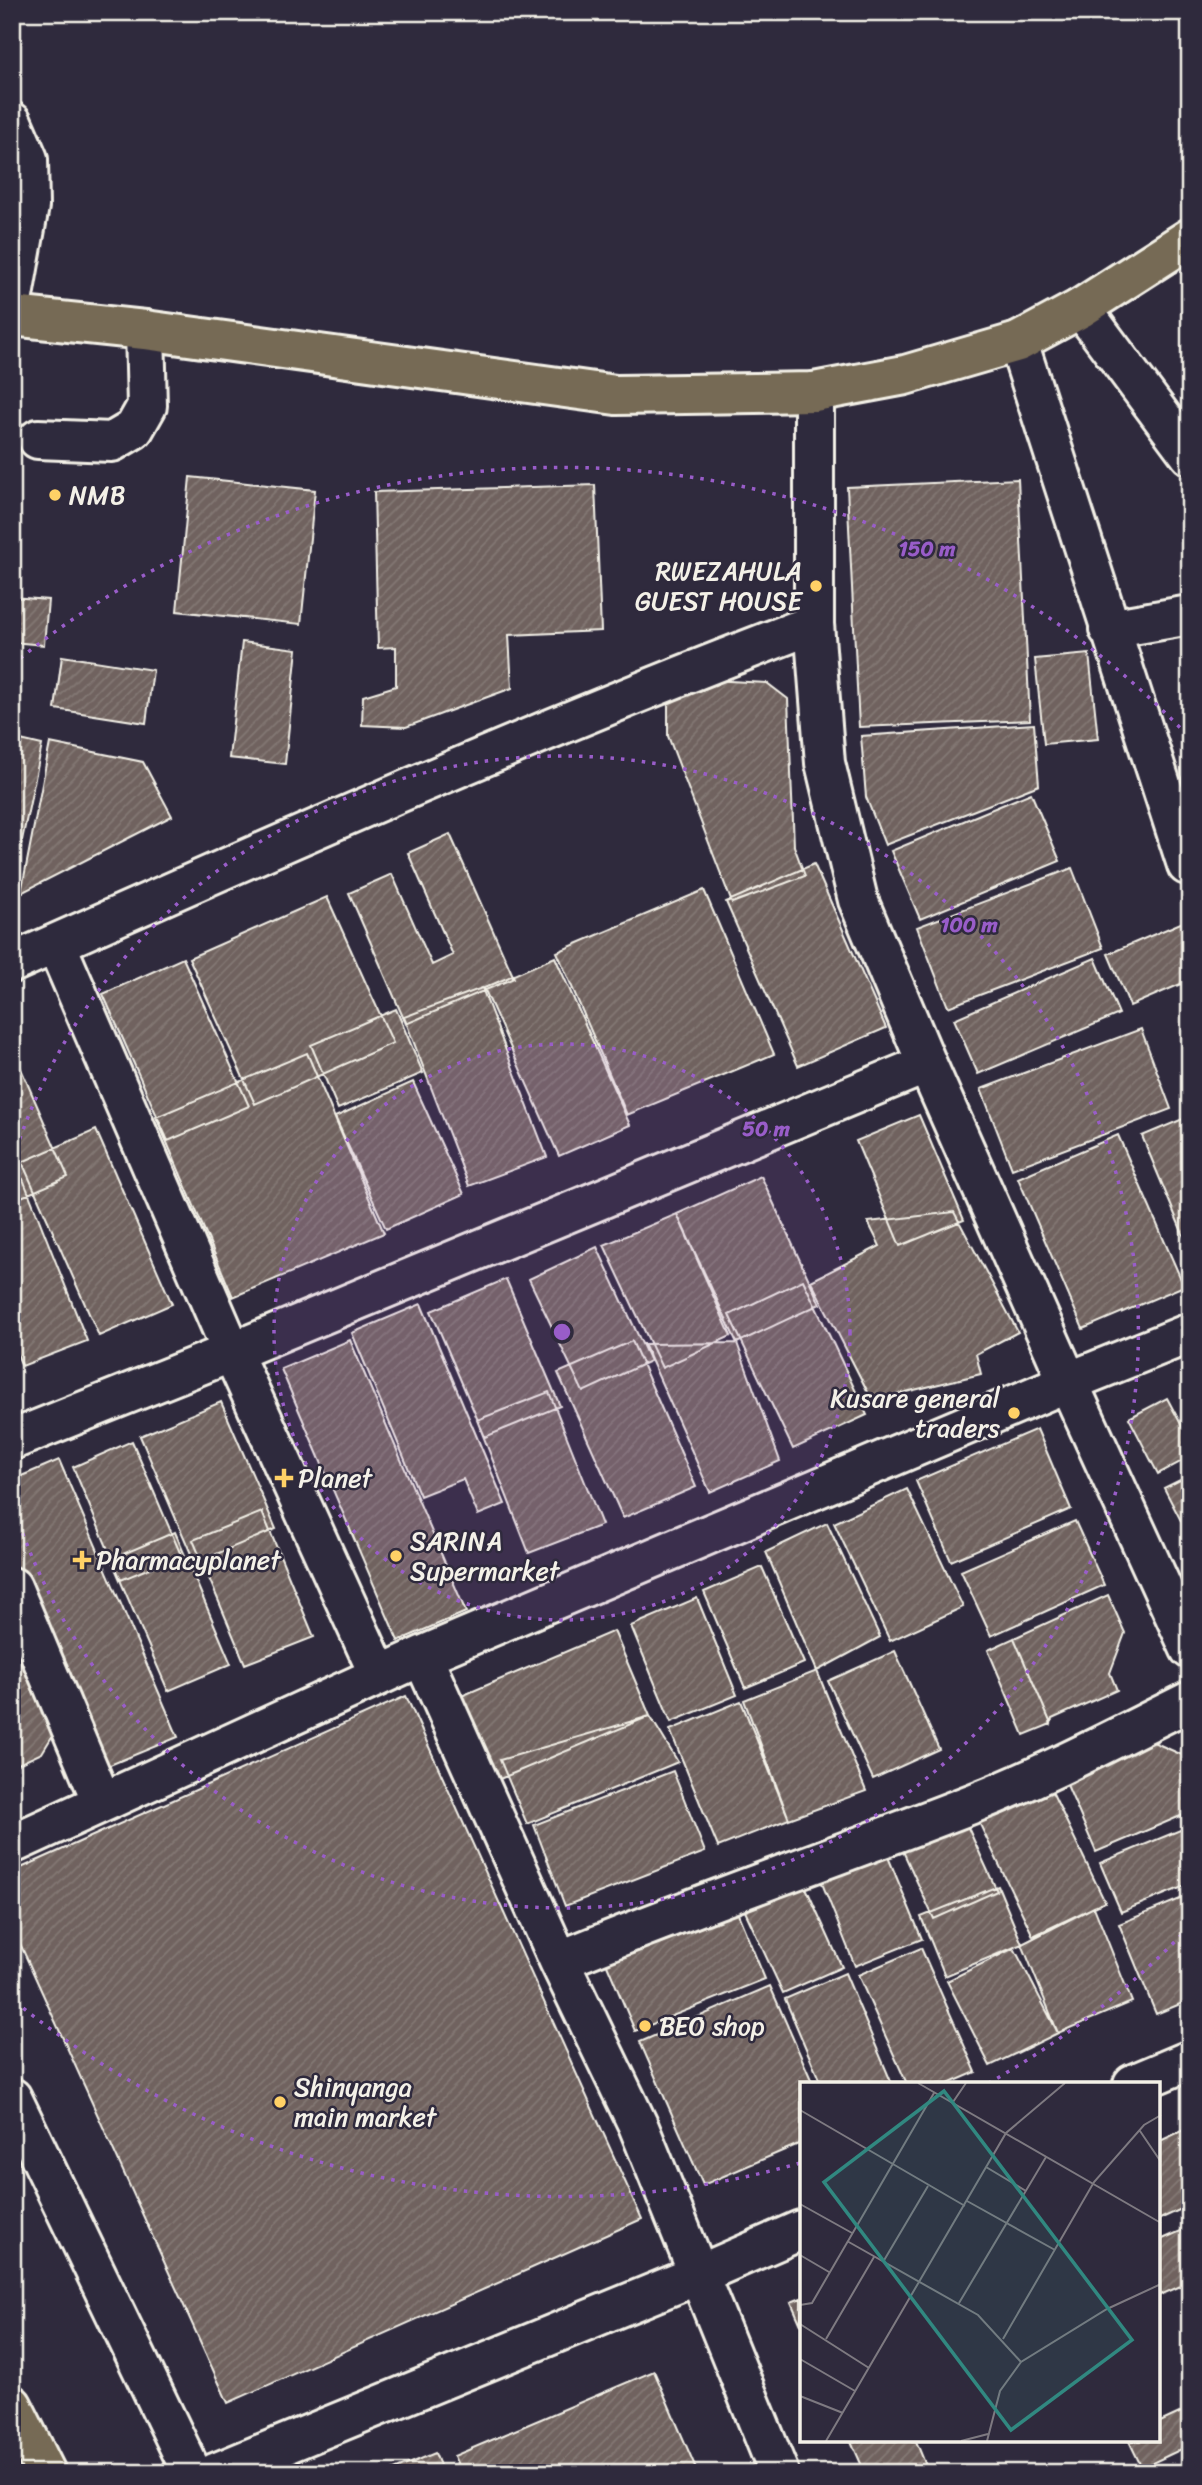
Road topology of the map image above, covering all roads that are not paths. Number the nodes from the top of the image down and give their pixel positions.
1 (12, 122) edge
2 (1190, 238) edge
3 (12, 302) edge
4 (1081, 308) junction
5 (12, 316) edge
6 (145, 330) junction
7 (1018, 342) junction
8 (814, 392) junction
9 (38, 439) dead end
10 (1190, 455) edge
11 (1190, 615) edge
12 (814, 624) junction
13 (1109, 629) junction
14 (1187, 865) dead end
15 (56, 944) junction
16 (12, 963) edge
17 (927, 1064) junction
18 (1190, 1333) edge
19 (232, 1352) junction
20 (1068, 1382) junction
21 (12, 1440) edge
22 (12, 1587) edge
23 (1190, 1649) edge
24 (422, 1656) junction
25 (379, 1675) junction
26 (1190, 1701) edge
27 (102, 1802) junction
28 (12, 1844) edge
29 (559, 1961) junction
30 (1190, 2060) edge
31 (1138, 2082) edge
32 (12, 2098) edge
33 (800, 2230) edge
34 (700, 2274) junction
35 (12, 2405) edge
36 (46, 2473) edge
37 (192, 2473) edge
38 (215, 2473) edge
39 (779, 2473) edge

1 - 3 street
2 - 4 main road
4 - 7 main road
4 - 10 street
5 - 6 main road
6 - 8 main road
6 - 9 street
7 - 8 main road
7 - 13 street
8 - 12 street
11 - 13 street
12 - 15 street
12 - 17 street
13 - 14 street
15 - 16 street
15 - 19 street
17 - 19 street
17 - 20 street
18 - 20 street
19 - 21 street
19 - 25 street
20 - 23 street
20 - 24 street
22 - 27 street
24 - 25 street
24 - 29 street
25 - 27 street
26 - 29 street
27 - 28 street
29 - 34 street
30 - 31 street
32 - 37 street
33 - 34 street
34 - 38 street
34 - 39 street
35 - 36 main road

